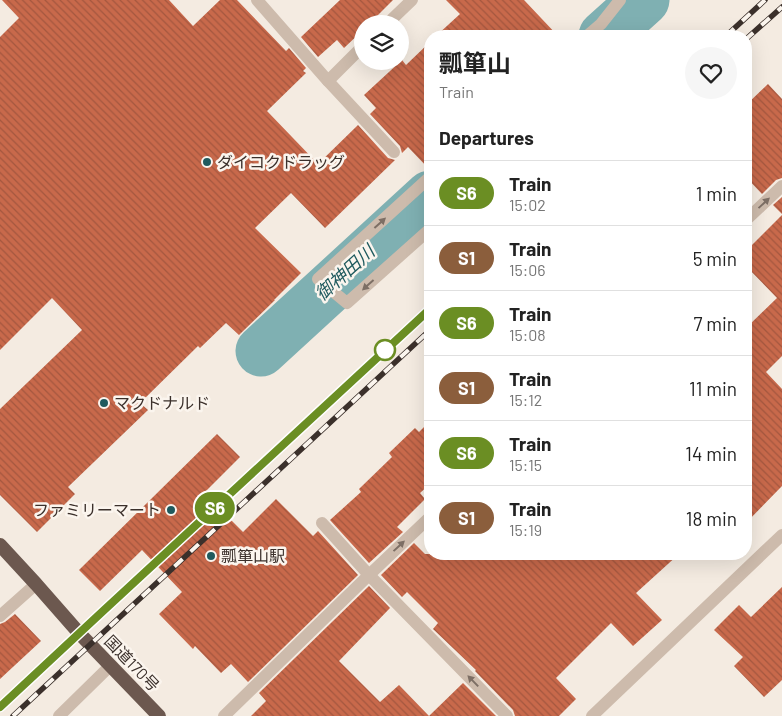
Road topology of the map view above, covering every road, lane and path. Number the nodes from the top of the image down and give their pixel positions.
1 (256, 0) edge
2 (412, 0) edge
3 (620, 0) edge
4 (396, 15) edge
5 (603, 30) edge
6 (354, 55) edge
7 (328, 81) junction
8 (394, 152) dead end
9 (424, 182) edge
10 (782, 186) edge
11 (752, 214) edge
12 (424, 234) edge
13 (322, 523) dead end
14 (424, 523) edge
15 (782, 535) edge
16 (0, 545) edge
17 (369, 575) junction
18 (36, 584) junction
19 (0, 616) edge
20 (110, 666) junction
21 (59, 716) edge
22 (159, 716) edge
23 (224, 716) edge
24 (507, 716) edge
25 (592, 716) edge

1 - 7 street
2 - 4 street
3 - 5 street
6 - 7 street
7 - 8 street
12 -> 9 street
11 -> 10 street
13 - 17 street
17 -> 14 street
15 - 25 street
16 - 18 highway, 国道170号
17 - 23 street
24 -> 17 street
18 - 19 street
18 - 20 highway, 国道170号
20 - 21 street
20 - 22 highway, 国道170号

